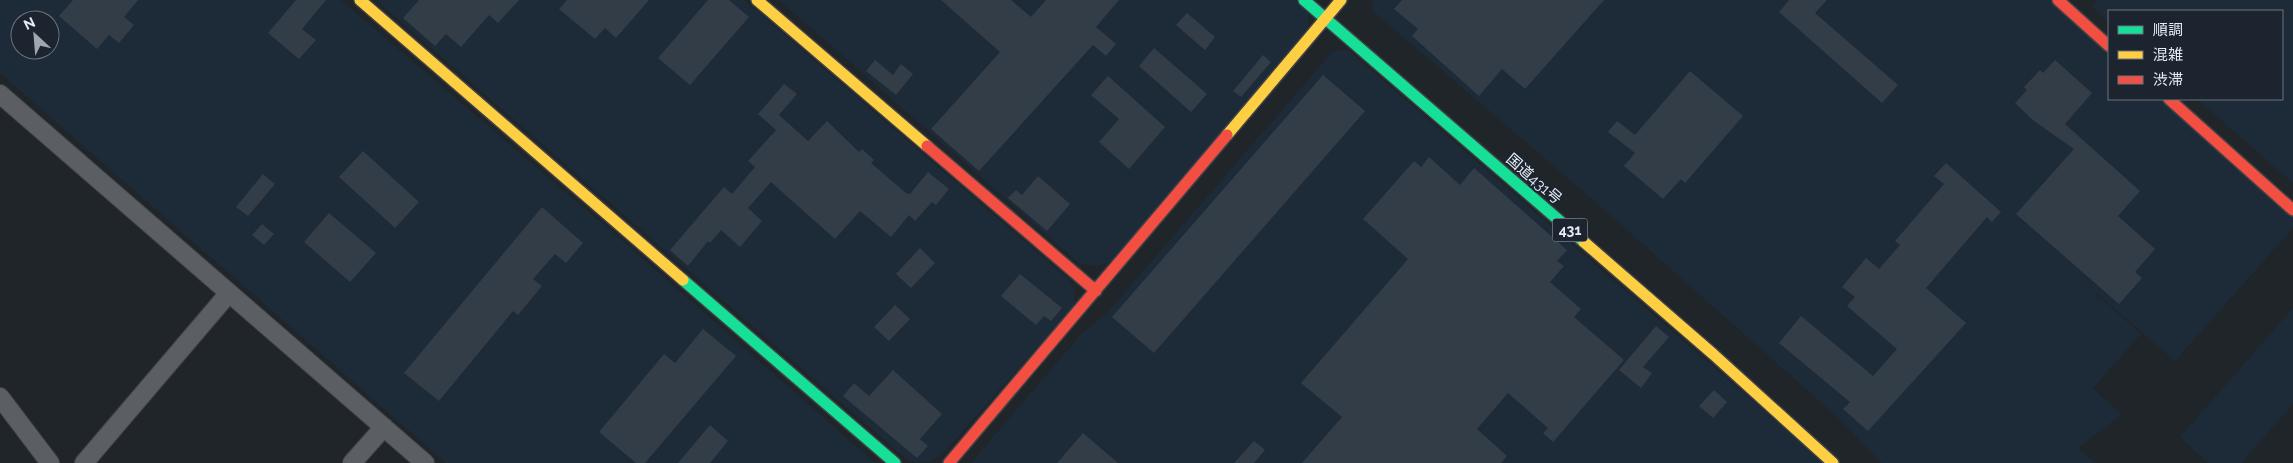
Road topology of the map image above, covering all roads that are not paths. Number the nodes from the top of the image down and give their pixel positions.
1 (360, 0) edge
2 (757, 0) edge
3 (1304, 0) edge
4 (1341, 0) edge
5 (2058, 0) edge
6 (1325, 18) junction
7 (2108, 45) edge
8 (0, 94) edge
9 (2170, 100) edge
10 (2293, 210) edge
11 (1096, 292) junction
12 (229, 294) junction
13 (0, 397) edge
14 (384, 427) junction
15 (50, 463) edge
16 (84, 463) edge
17 (352, 463) edge
18 (425, 463) edge
19 (895, 463) edge
20 (949, 463) edge
21 (1833, 463) edge

1 - 19 main road
2 - 11 main road
3 - 6 main road, 国道431号 / 431
4 - 6 main road
5 - 7 main road
6 - 11 main road
6 - 21 main road, 国道431号 / 431
8 - 12 street
9 - 10 main road
11 - 20 main road
12 - 14 street
12 - 16 street
13 - 15 street
14 - 17 street
14 - 18 street

